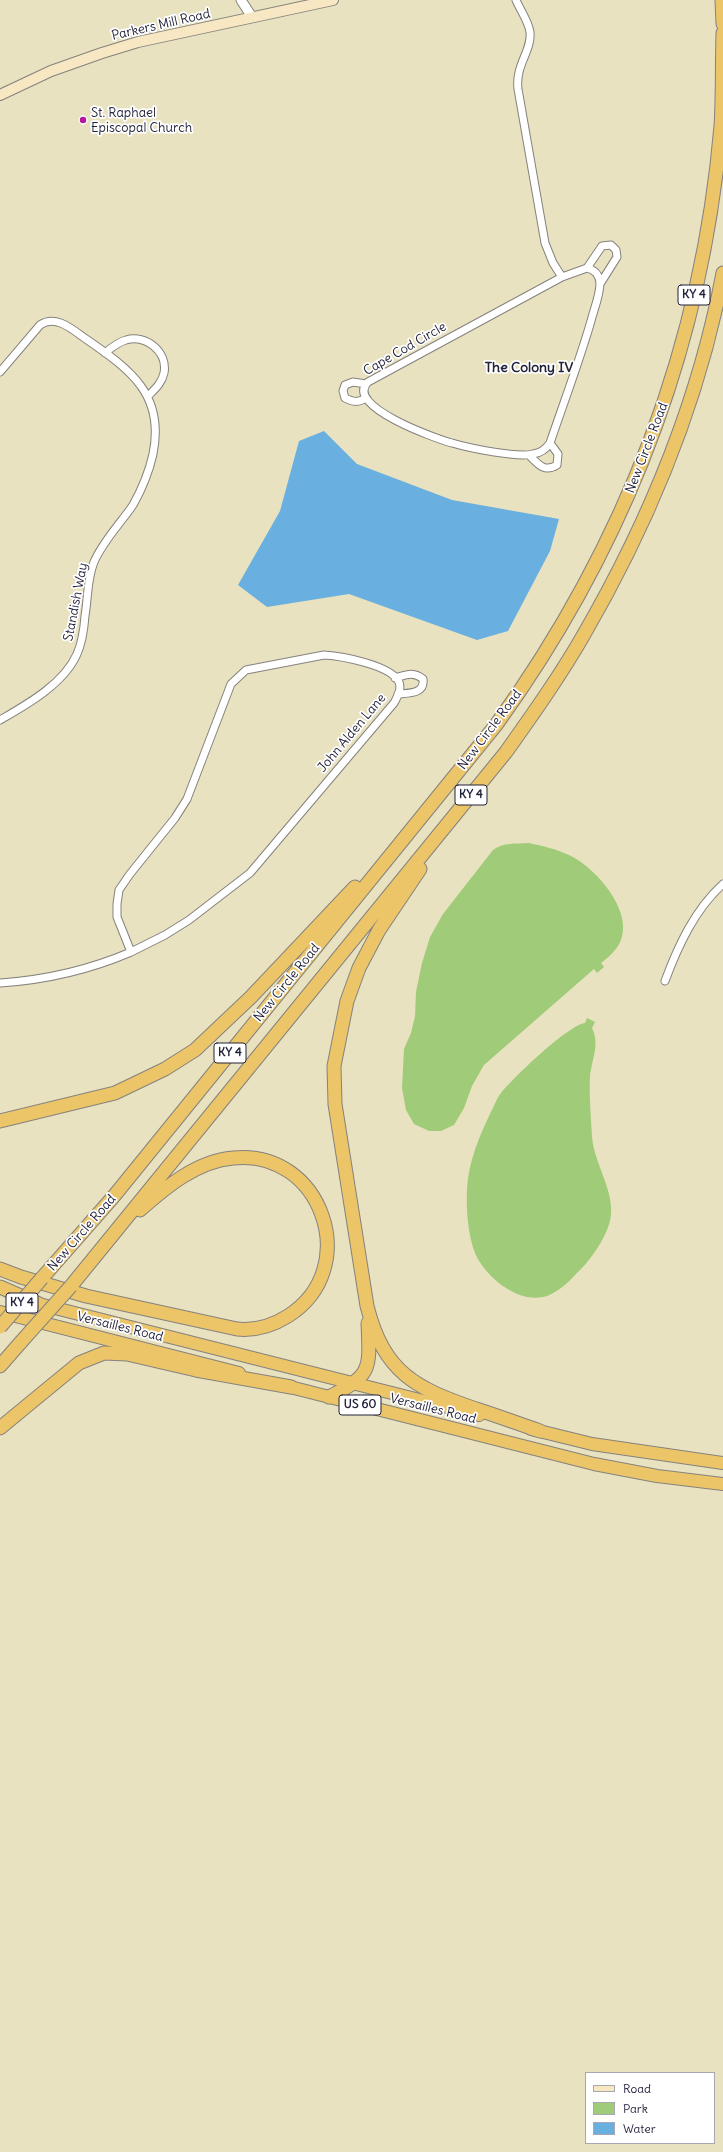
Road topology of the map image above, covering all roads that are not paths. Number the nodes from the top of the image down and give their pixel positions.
1 (241, 0) edge
2 (333, 0) edge
3 (516, 0) edge
4 (722, 0) edge
5 (252, 17) junction
6 (723, 24) edge
7 (723, 33) edge
8 (0, 95) edge
9 (587, 268) junction
10 (723, 273) edge
11 (562, 277) junction
12 (600, 284) junction
13 (104, 353) junction
14 (0, 372) edge
15 (366, 384) junction
16 (148, 396) junction
17 (366, 398) junction
18 (550, 443) junction
19 (529, 455) junction
20 (395, 678) junction
21 (398, 694) junction
22 (0, 720) edge
23 (466, 800) junction
24 (415, 826) junction
25 (723, 884) edge
26 (131, 952) junction
27 (665, 981) dead end
28 (0, 983) edge
29 (0, 1121) edge
30 (101, 1248) junction
31 (0, 1269) edge
32 (0, 1287) edge
33 (39, 1304) joint
34 (367, 1306) junction
35 (0, 1312) edge
36 (0, 1328) edge
37 (0, 1366) edge
38 (354, 1384) junction
39 (291, 1387) junction
40 (329, 1397) junction
41 (0, 1428) edge
42 (540, 1431) junction
43 (723, 1462) edge
44 (723, 1484) edge

1 - 5 street
2 - 5 main road, Parkers Mill Road
3 - 11 street
4 - 6 highway
5 - 8 main road, Parkers Mill Road
7 - 24 highway, New Circle Road / KY 4
9 - 11 street, Cape Cod Circle
9 - 12 street
9 - 12 street
10 - 23 highway, New Circle Road / KY 4
11 - 15 street, Cape Cod Circle
12 - 18 street
13 - 14 street, Standish Way
13 - 16 street, Standish Way
13 - 16 street
15 - 17 street, Cape Cod Circle
15 - 17 street
16 - 22 street, Standish Way
17 - 19 street, Cape Cod Circle
18 - 19 street
18 - 19 street
20 - 21 street, John Alden Lane
20 - 21 street
20 - 26 street
21 - 26 street, John Alden Lane
23 - 30 highway, New Circle Road / KY 4
23 - 34 highway
24 - 29 highway
24 - 36 highway, New Circle Road / KY 4, bridge
25 - 27 street
26 - 28 street, John Alden Lane
30 - 31 highway
30 - 37 highway, New Circle Road / KY 4, bridge
32 - 33 highway
33 - 38 highway, Versailles Road / US 60
34 - 38 highway
34 - 42 highway
35 - 39 highway, Versailles Road / US 60
38 - 40 highway
38 - 42 highway, Versailles Road / US 60
39 - 40 highway, Versailles Road / US 60
39 - 41 highway
40 - 44 highway, Versailles Road / US 60
42 - 43 highway, Versailles Road / US 60

